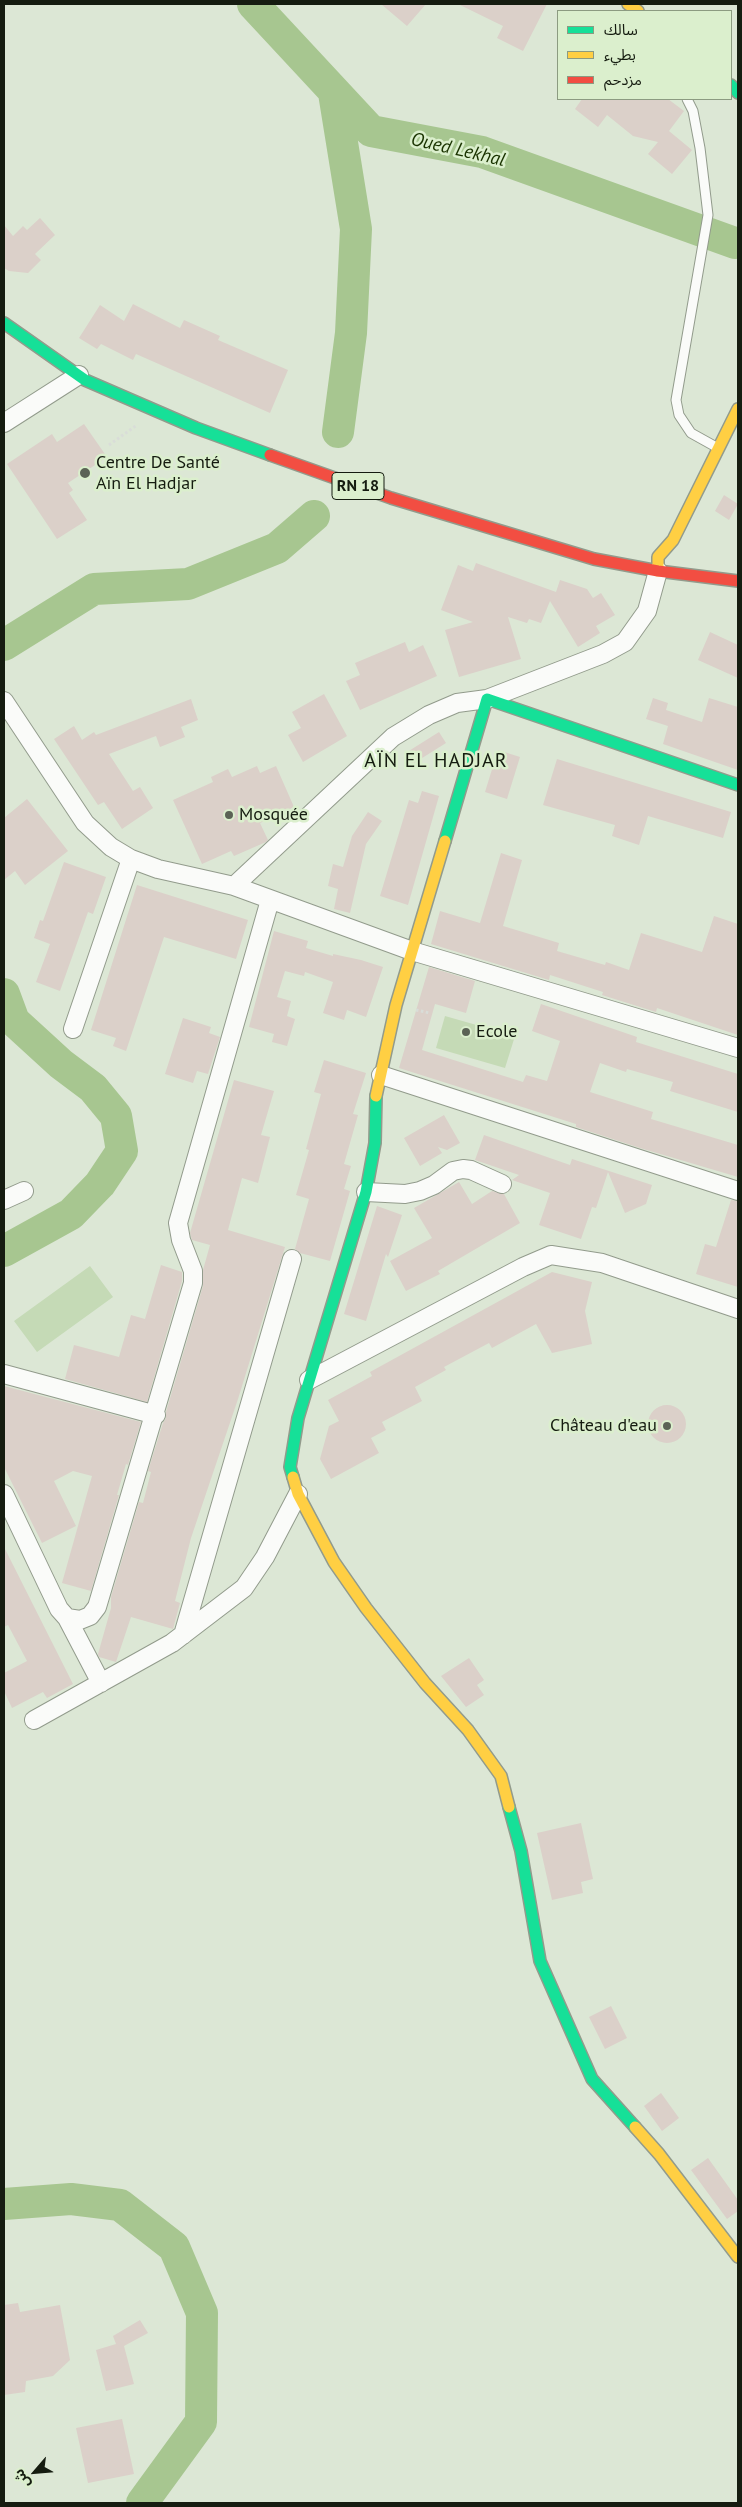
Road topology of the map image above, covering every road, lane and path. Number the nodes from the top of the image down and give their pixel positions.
1 (687, 100) edge
2 (4, 323) edge
3 (78, 375) junction
4 (738, 409) edge
5 (157, 411) junction
6 (4, 423) edge
7 (109, 445) dead end
8 (720, 449) junction
9 (658, 571) junction
10 (738, 581) edge
11 (488, 699) junction
12 (4, 701) edge
13 (738, 785) edge
14 (131, 859) junction
15 (234, 886) junction
16 (270, 900) junction
17 (412, 951) junction
18 (73, 1028) dead end
19 (738, 1048) edge
20 (381, 1075) junction
21 (502, 1184) dead end
22 (24, 1191) dead end
23 (366, 1192) junction
24 (738, 1192) edge
25 (4, 1200) edge
26 (292, 1259) dead end
27 (738, 1309) edge
28 (4, 1374) edge
29 (309, 1380) junction
30 (156, 1415) junction
31 (4, 1494) edge
32 (298, 1494) junction
33 (68, 1618) junction
34 (183, 1635) junction
35 (101, 1683) junction
36 (34, 1720) dead end
37 (738, 2257) edge

1 - 8 lane
2 - 3 street, RN 18
3 - 5 street, RN 18
3 - 6 street
4 - 8 street
5 - 7 path
5 - 9 street, RN 18
8 - 9 street
9 - 10 street, RN 18
9 - 11 street
11 - 13 street
11 - 15 street
11 - 17 street
12 - 14 street
14 - 15 street
14 - 18 street
15 - 16 street
16 - 17 street
16 - 30 street
17 - 19 street
17 - 20 street
20 - 23 street
20 - 24 street
21 - 23 street
22 - 25 street
23 - 29 street
26 - 34 street
27 - 29 street
28 - 30 street
29 - 32 street
30 - 33 street
31 - 33 street
32 - 34 street
32 - 37 street
33 - 35 street
34 - 35 street
35 - 36 street

